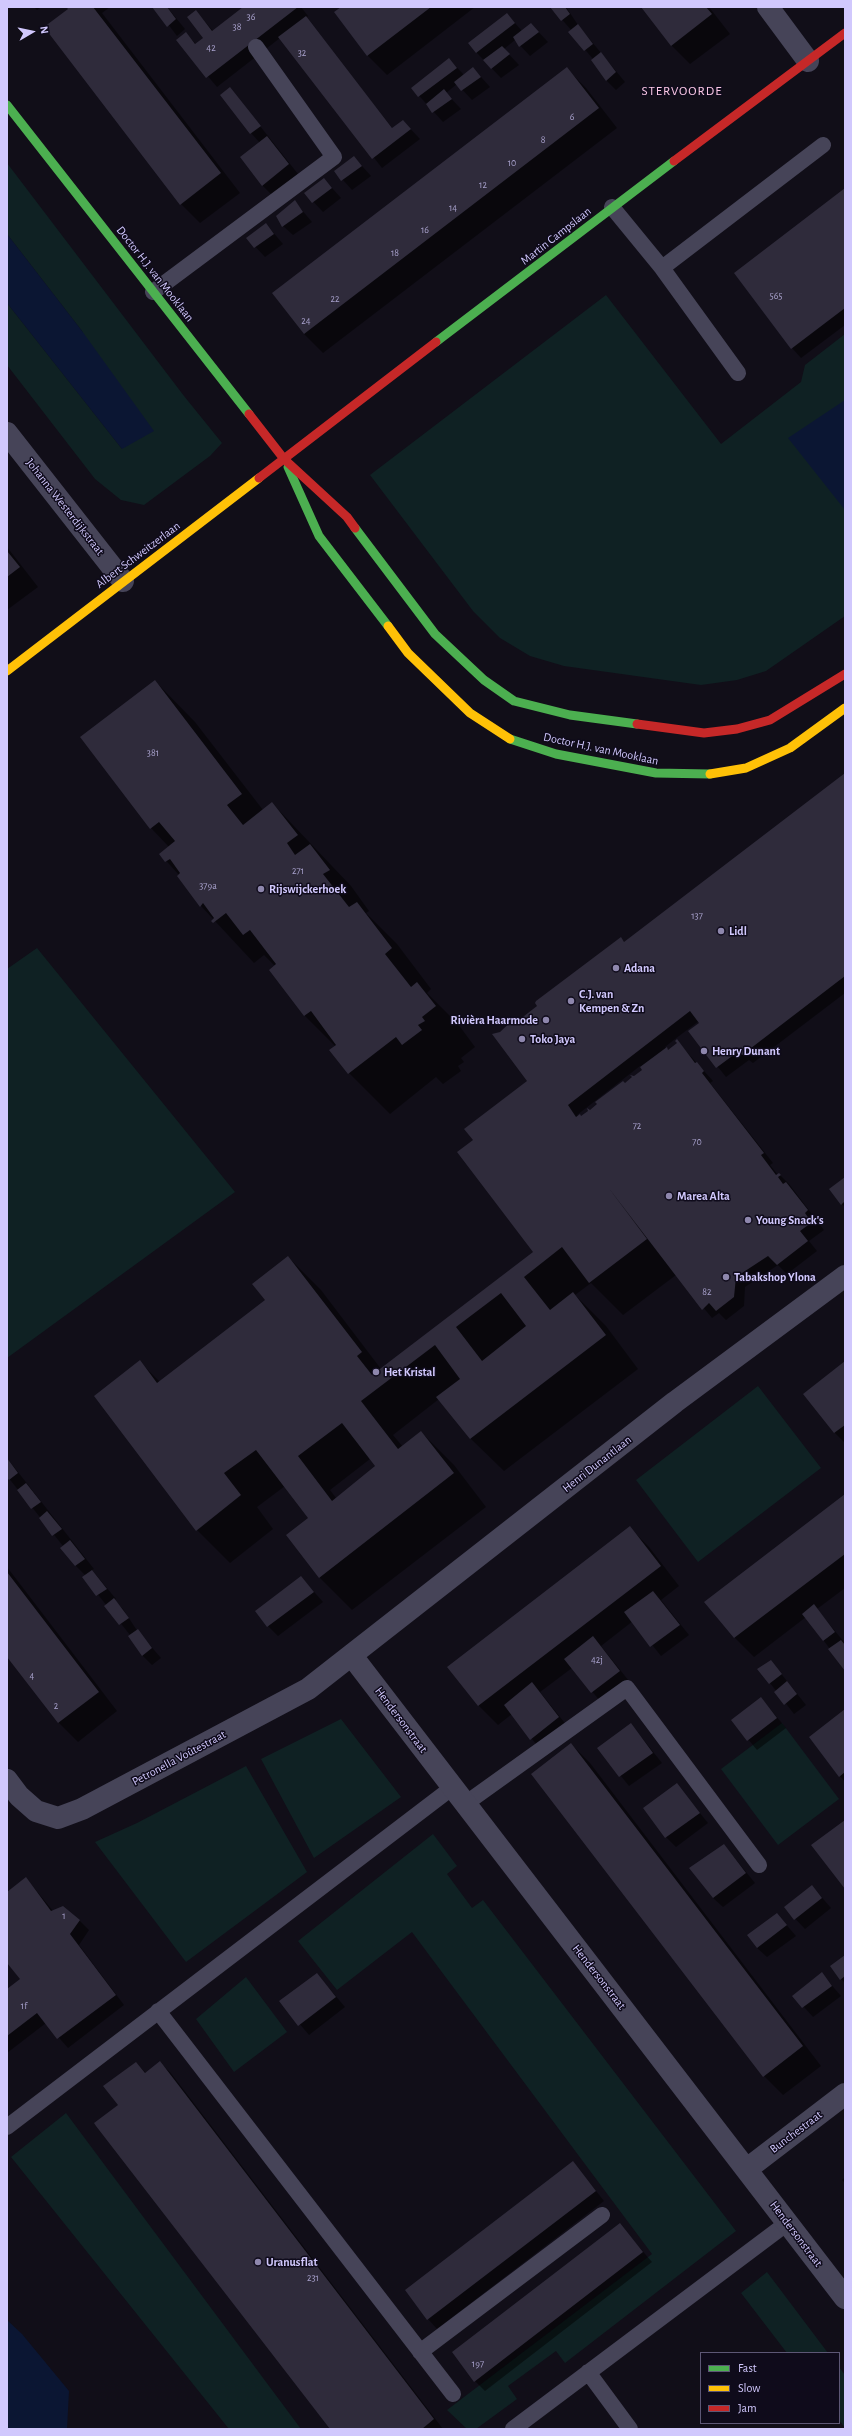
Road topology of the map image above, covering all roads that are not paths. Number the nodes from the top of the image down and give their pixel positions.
1 (768, 7) edge
2 (845, 33) edge
3 (256, 47) dead end
4 (808, 61) junction
5 (7, 105) edge
6 (823, 145) dead end
7 (612, 207) junction
8 (662, 268) junction
9 (153, 292) junction
10 (738, 373) dead end
11 (7, 433) edge
12 (284, 459) junction
13 (123, 581) junction
14 (7, 671) edge
15 (845, 674) edge
16 (845, 708) edge
17 (845, 1276) edge
18 (352, 1656) junction
19 (7, 1780) edge
20 (459, 1796) junction
21 (759, 1865) dead end
22 (158, 2011) junction
23 (845, 2094) edge
24 (7, 2127) edge
25 (747, 2170) junction
26 (602, 2215) dead end
27 (786, 2224) junction
28 (845, 2298) edge
29 (420, 2352) junction
30 (588, 2372) junction
31 (453, 2394) dead end
32 (513, 2429) edge
33 (630, 2429) edge

1 - 4 street
2 - 4 street, Martin Campslaan
3 - 9 lane
4 - 7 street, Martin Campslaan
5 - 9 street, Doctor H.J. van Mooklaan
6 - 8 lane
7 - 8 lane
7 - 12 street, Martin Campslaan
8 - 10 lane
9 - 12 street, Doctor H.J. van Mooklaan
11 - 13 street, Johanna Westerdijkstraat
12 - 13 street, Albert Schweitzerlaan
12 - 15 street, Doctor H.J. van Mooklaan
12 - 16 street, Doctor H.J. van Mooklaan
13 - 14 street, Albert Schweitzerlaan
17 - 18 street, Henri Dunantlaan
18 - 19 street, Petronella Voûtestraat
18 - 20 street, Hendersonstraat
20 - 21 lane
20 - 22 lane
20 - 25 street, Hendersonstraat
22 - 24 lane
22 - 29 lane
23 - 25 street, Bunchestraat
25 - 27 street, Hendersonstraat
26 - 29 lane
27 - 28 street, Hendersonstraat
27 - 30 lane
29 - 31 lane
30 - 32 lane
30 - 33 lane

